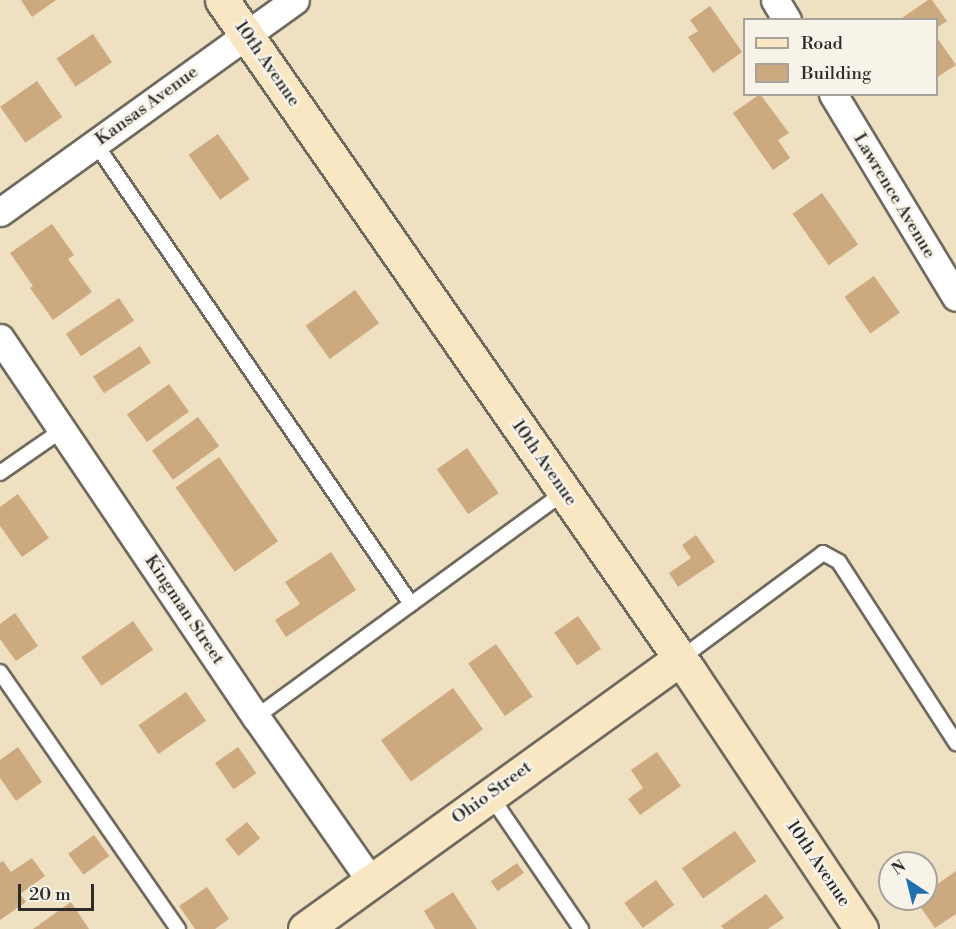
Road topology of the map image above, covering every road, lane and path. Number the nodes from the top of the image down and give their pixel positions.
1 (222, 0) edge
2 (295, 0) edge
3 (775, 0) edge
4 (786, 18) edge
5 (246, 34) junction
6 (834, 96) edge
7 (95, 143) junction
8 (0, 212) edge
9 (956, 297) edge
10 (0, 338) edge
11 (62, 430) junction
12 (0, 473) edge
13 (564, 492) junction
14 (411, 604) junction
15 (680, 659) junction
16 (0, 672) edge
17 (256, 717) junction
18 (956, 742) edge
19 (490, 795) junction
20 (370, 880) junction
21 (178, 929) edge
22 (305, 929) edge
23 (581, 929) edge
24 (861, 929) edge

1 - 5 street, 10th Avenue
2 - 5 street, Kansas Avenue
3 - 4 street
5 - 7 street, Kansas Avenue
5 - 13 street, 10th Avenue
6 - 9 street, Lawrence Avenue
7 - 8 street, Kansas Avenue
7 - 14 lane
10 - 11 street, Kingman Street
11 - 12 lane
11 - 17 street, Kingman Street
13 - 14 lane
13 - 15 street, 10th Avenue
14 - 17 lane
15 - 18 lane
15 - 19 street, Ohio Street
15 - 24 street, 10th Avenue
16 - 21 lane
17 - 20 street, Kingman Street
19 - 20 street, Ohio Street
19 - 23 lane
20 - 22 street, Ohio Street

